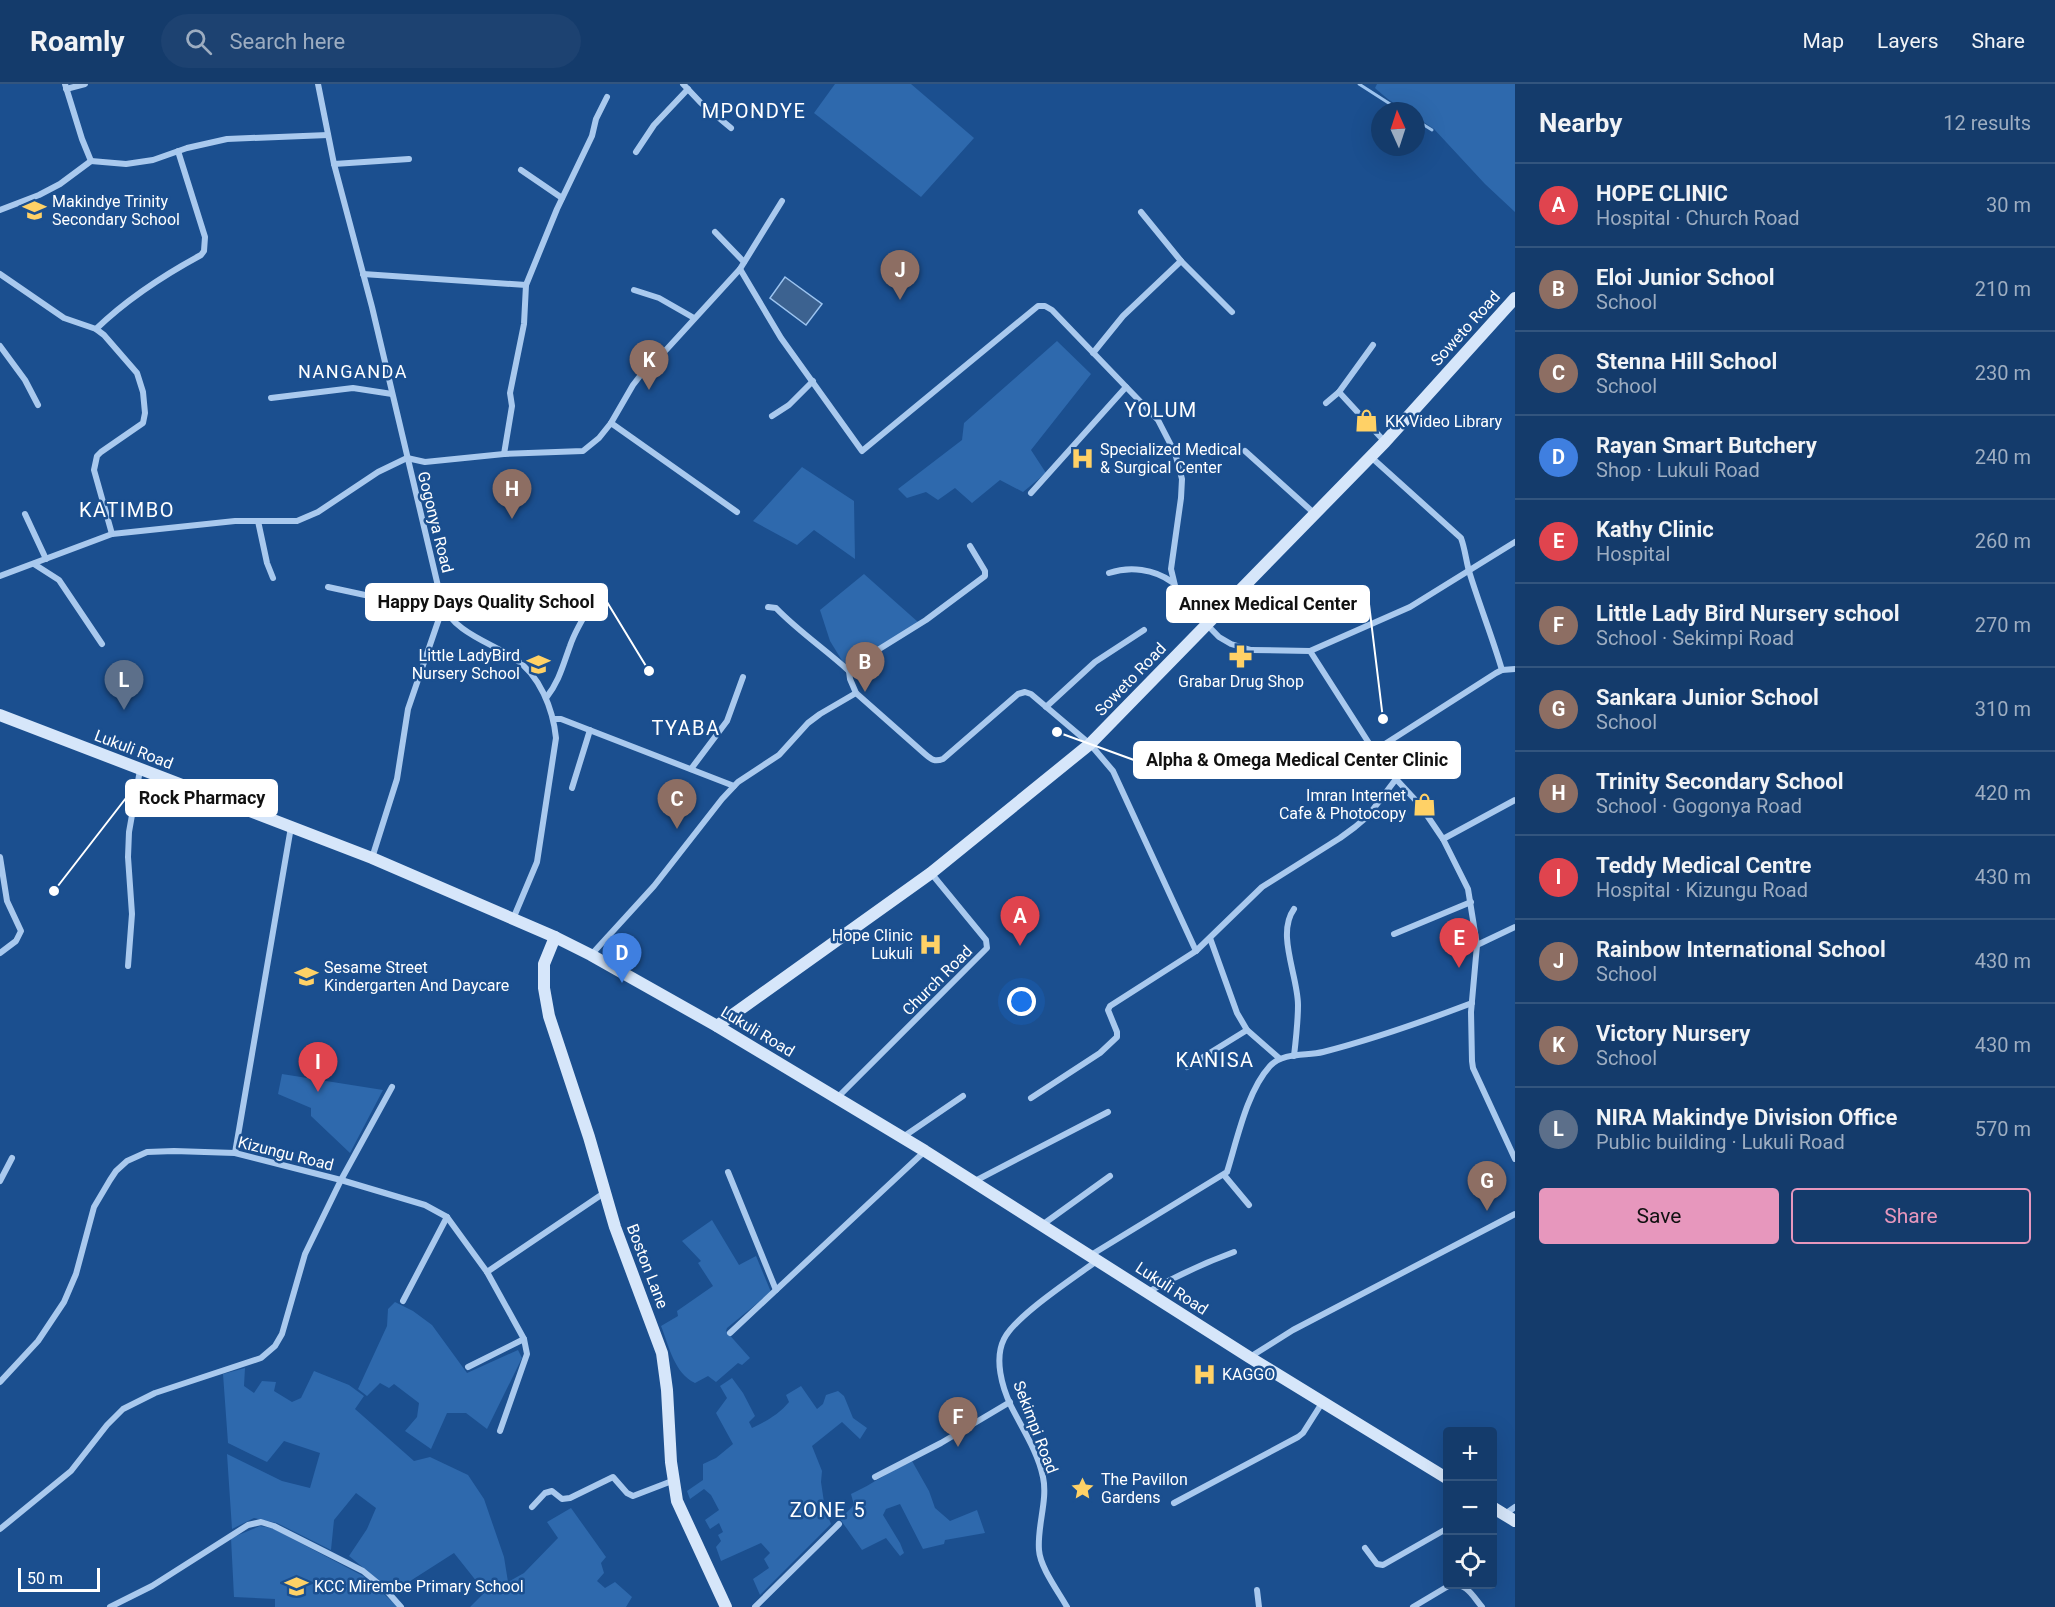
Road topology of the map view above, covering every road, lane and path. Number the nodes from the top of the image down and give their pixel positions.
1 (86, 84) edge
2 (318, 84) edge
3 (65, 86) edge
4 (686, 87) edge
5 (607, 97) dead end
6 (731, 128) dead end
7 (328, 135) junction
8 (178, 151) junction
9 (636, 152) dead end
10 (409, 159) dead end
11 (91, 161) junction
12 (334, 164) junction
13 (521, 170) dead end
14 (562, 198) junction
15 (782, 201) dead end
16 (0, 210) edge
17 (1141, 212) dead end
18 (715, 232) dead end
19 (1181, 261) junction
20 (744, 262) junction
21 (740, 269) junction
22 (0, 274) edge
23 (363, 274) junction
24 (526, 285) junction
25 (634, 290) dead end
26 (1515, 298) edge
27 (1232, 312) dead end
28 (694, 318) junction
29 (96, 329) junction
30 (1373, 345) dead end
31 (0, 346) edge
32 (1093, 353) junction
33 (813, 381) junction
34 (1126, 387) junction
35 (1339, 392) junction
36 (392, 394) junction
37 (271, 398) dead end
38 (1326, 403) dead end
39 (38, 405) dead end
40 (772, 416) dead end
41 (611, 423) junction
42 (1384, 442) junction
43 (1245, 451) dead end
44 (504, 454) junction
45 (1371, 457) junction
46 (407, 458) junction
47 (1031, 493) dead end
48 (737, 512) dead end
49 (25, 514) dead end
50 (1315, 514) junction
51 (258, 521) junction
52 (112, 534) junction
53 (1515, 542) edge
54 (970, 546) dead end
55 (46, 559) junction
56 (34, 564) junction
57 (1469, 571) junction
58 (1109, 573) dead end
59 (0, 576) edge
60 (273, 578) dead end
61 (1173, 582) junction
62 (328, 587) dead end
63 (441, 599) junction
64 (591, 604) dead end
65 (443, 607) junction
66 (768, 607) dead end
67 (1206, 625) junction
68 (1144, 630) dead end
69 (102, 644) dead end
70 (1310, 651) junction
71 (1515, 669) edge
72 (1502, 670) junction
73 (849, 671) junction
74 (743, 677) dead end
75 (856, 693) junction
76 (546, 698) junction
77 (1046, 707) junction
78 (0, 715) edge
79 (554, 719) junction
80 (590, 730) junction
81 (1090, 744) junction
82 (1374, 751) junction
83 (141, 769) junction
84 (691, 770) junction
85 (1396, 779) junction
86 (734, 786) junction
87 (572, 788) dead end
88 (1515, 800) edge
89 (291, 827) junction
90 (1443, 838) junction
91 (0, 857) edge
92 (372, 858) junction
93 (931, 873) junction
94 (1471, 902) junction
95 (1294, 909) dead end
96 (513, 919) junction
97 (1515, 927) edge
98 (1394, 934) dead end
99 (555, 937) junction
100 (1210, 938) junction
101 (1477, 945) junction
102 (1196, 951) junction
103 (0, 953) edge
104 (591, 955) junction
105 (128, 966) dead end
106 (1472, 1003) junction
107 (717, 1026) junction
108 (1247, 1030) junction
109 (1294, 1056) junction
110 (1279, 1058) junction
111 (1187, 1067) dead end
112 (392, 1087) dead end
113 (963, 1096) dead end
114 (837, 1098) junction
115 (1031, 1098) dead end
116 (1108, 1112) dead end
117 (903, 1137) junction
118 (925, 1150) junction
119 (235, 1153) junction
120 (12, 1158) dead end
121 (1515, 1159) edge
122 (728, 1172) dead end
123 (1224, 1175) junction
124 (1110, 1176) dead end
125 (341, 1180) junction
126 (0, 1181) edge
127 (974, 1182) junction
128 (604, 1193) junction
129 (1249, 1205) dead end
130 (1515, 1214) edge
131 (447, 1217) junction
132 (1042, 1225) junction
133 (1234, 1252) dead end
134 (1095, 1258) junction
135 (487, 1272) junction
136 (776, 1290) junction
137 (1148, 1292) junction
138 (403, 1301) dead end
139 (730, 1333) dead end
140 (524, 1339) junction
141 (1249, 1357) junction
142 (468, 1367) dead end
143 (0, 1382) edge
144 (1010, 1402) junction
145 (1323, 1402) junction
146 (500, 1431) dead end
147 (1443, 1476) edge
148 (874, 1477) dead end
149 (672, 1481) junction
150 (1174, 1503) dead end
151 (532, 1507) dead end
152 (1497, 1509) edge
153 (1512, 1514) edge
154 (839, 1524) dead end
155 (0, 1529) edge
156 (1443, 1531) edge
157 (1365, 1548) dead end
158 (1257, 1590) dead end
159 (110, 1607) edge
160 (401, 1607) edge
161 (726, 1607) edge
162 (755, 1607) edge
163 (1067, 1607) edge
164 (1260, 1607) edge
165 (1413, 1607) edge
166 (1482, 1607) edge

1 - 3 street
2 - 7 street, Gogonya Road
3 - 11 street
4 - 6 street
4 - 9 street
5 - 14 street
7 - 8 street
7 - 12 street, Gogonya Road
8 - 11 street
8 - 29 street
10 - 12 street
11 - 16 street
12 - 23 street, Gogonya Road
13 - 14 street
14 - 24 street
15 - 20 street
17 - 19 street
18 - 20 street
19 - 27 street
19 - 32 street
20 - 21 street
21 - 28 street
21 - 33 street
22 - 29 street
23 - 24 street
23 - 36 street, Gogonya Road
24 - 44 street
25 - 28 street
26 - 42 street, Soweto Road
28 - 41 street
29 - 52 street
30 - 35 street
31 - 39 street
32 - 33 street
32 - 34 street
33 - 40 street
34 - 47 street
34 - 61 street
35 - 38 street
35 - 42 street
36 - 37 street
36 - 46 street, Gogonya Road
41 - 44 street
41 - 48 street
42 - 45 street, Soweto Road
43 - 50 street
44 - 46 street
45 - 50 street, Soweto Road
45 - 57 street
46 - 51 street
46 - 63 street, Gogonya Road
49 - 55 street
50 - 67 street, Soweto Road
51 - 52 street
51 - 60 street
52 - 55 street
53 - 57 street
54 - 73 street
55 - 56 street
56 - 59 street
56 - 69 street
57 - 70 street
57 - 72 street
58 - 61 street
61 - 67 street
62 - 63 street
63 - 65 street, Gogonya Road
64 - 76 street
65 - 76 street, Gogonya Road
65 - 92 street
66 - 73 street
67 - 70 street
67 - 81 street, Soweto Road
68 - 77 street
70 - 82 street
71 - 72 street
72 - 82 street
73 - 75 street
74 - 84 street
75 - 77 street
75 - 86 street
76 - 79 street, Gogonya Road
77 - 81 street
78 - 83 street, Lukuli Road
79 - 80 street
79 - 96 street, Gogonya Road
80 - 84 street
80 - 87 street
81 - 93 street, Soweto Road
81 - 102 street
82 - 85 street
83 - 89 street, Lukuli Road
83 - 105 street
84 - 86 street
85 - 90 street
85 - 100 street
86 - 104 street
88 - 90 street
89 - 92 street, Lukuli Road
89 - 119 street
90 - 94 street
91 - 103 street
92 - 96 street, Lukuli Road
93 - 107 street, Soweto Road
93 - 114 street, Church Road
94 - 98 street
94 - 101 street
95 - 109 street
96 - 99 street, Lukuli Road
97 - 101 street
99 - 104 street, Lukuli Road
99 - 128 street, Boston Lane
100 - 102 street
100 - 108 street
101 - 106 street
102 - 115 street
104 - 107 street, Lukuli Road
106 - 109 street
106 - 121 street
107 - 114 street, Lukuli Road
108 - 110 street
108 - 111 street
109 - 110 street
110 - 123 street
112 - 125 street
113 - 117 street
114 - 117 street, Lukuli Road
116 - 127 street
117 - 118 street, Lukuli Road
118 - 127 street, Lukuli Road
118 - 136 street
119 - 125 street, Kizungu Road
119 - 143 street, Kizungu Road
120 - 126 street
122 - 136 street
123 - 129 street
123 - 134 street, Sekimpi Road
124 - 132 street
125 - 131 street, Kizungu Road
125 - 155 street
127 - 132 street, Lukuli Road
128 - 135 street
128 - 149 street, Boston Lane
130 - 141 street
131 - 135 street, Kizungu Road
131 - 138 street
132 - 134 street, Lukuli Road
133 - 137 street
134 - 137 street, Lukuli Road
134 - 144 street, Sekimpi Road
135 - 140 street, Kizungu Road
136 - 139 street
137 - 141 street, Lukuli Road
140 - 142 street
140 - 146 street
141 - 145 street, Lukuli Road
144 - 148 street
144 - 163 street, Sekimpi Road
145 - 147 street, Lukuli Road
145 - 150 street
149 - 151 street
149 - 161 street, Boston Lane
152 - 153 street
154 - 162 street
156 - 157 street
158 - 164 street
159 - 160 street
165 - 166 street

